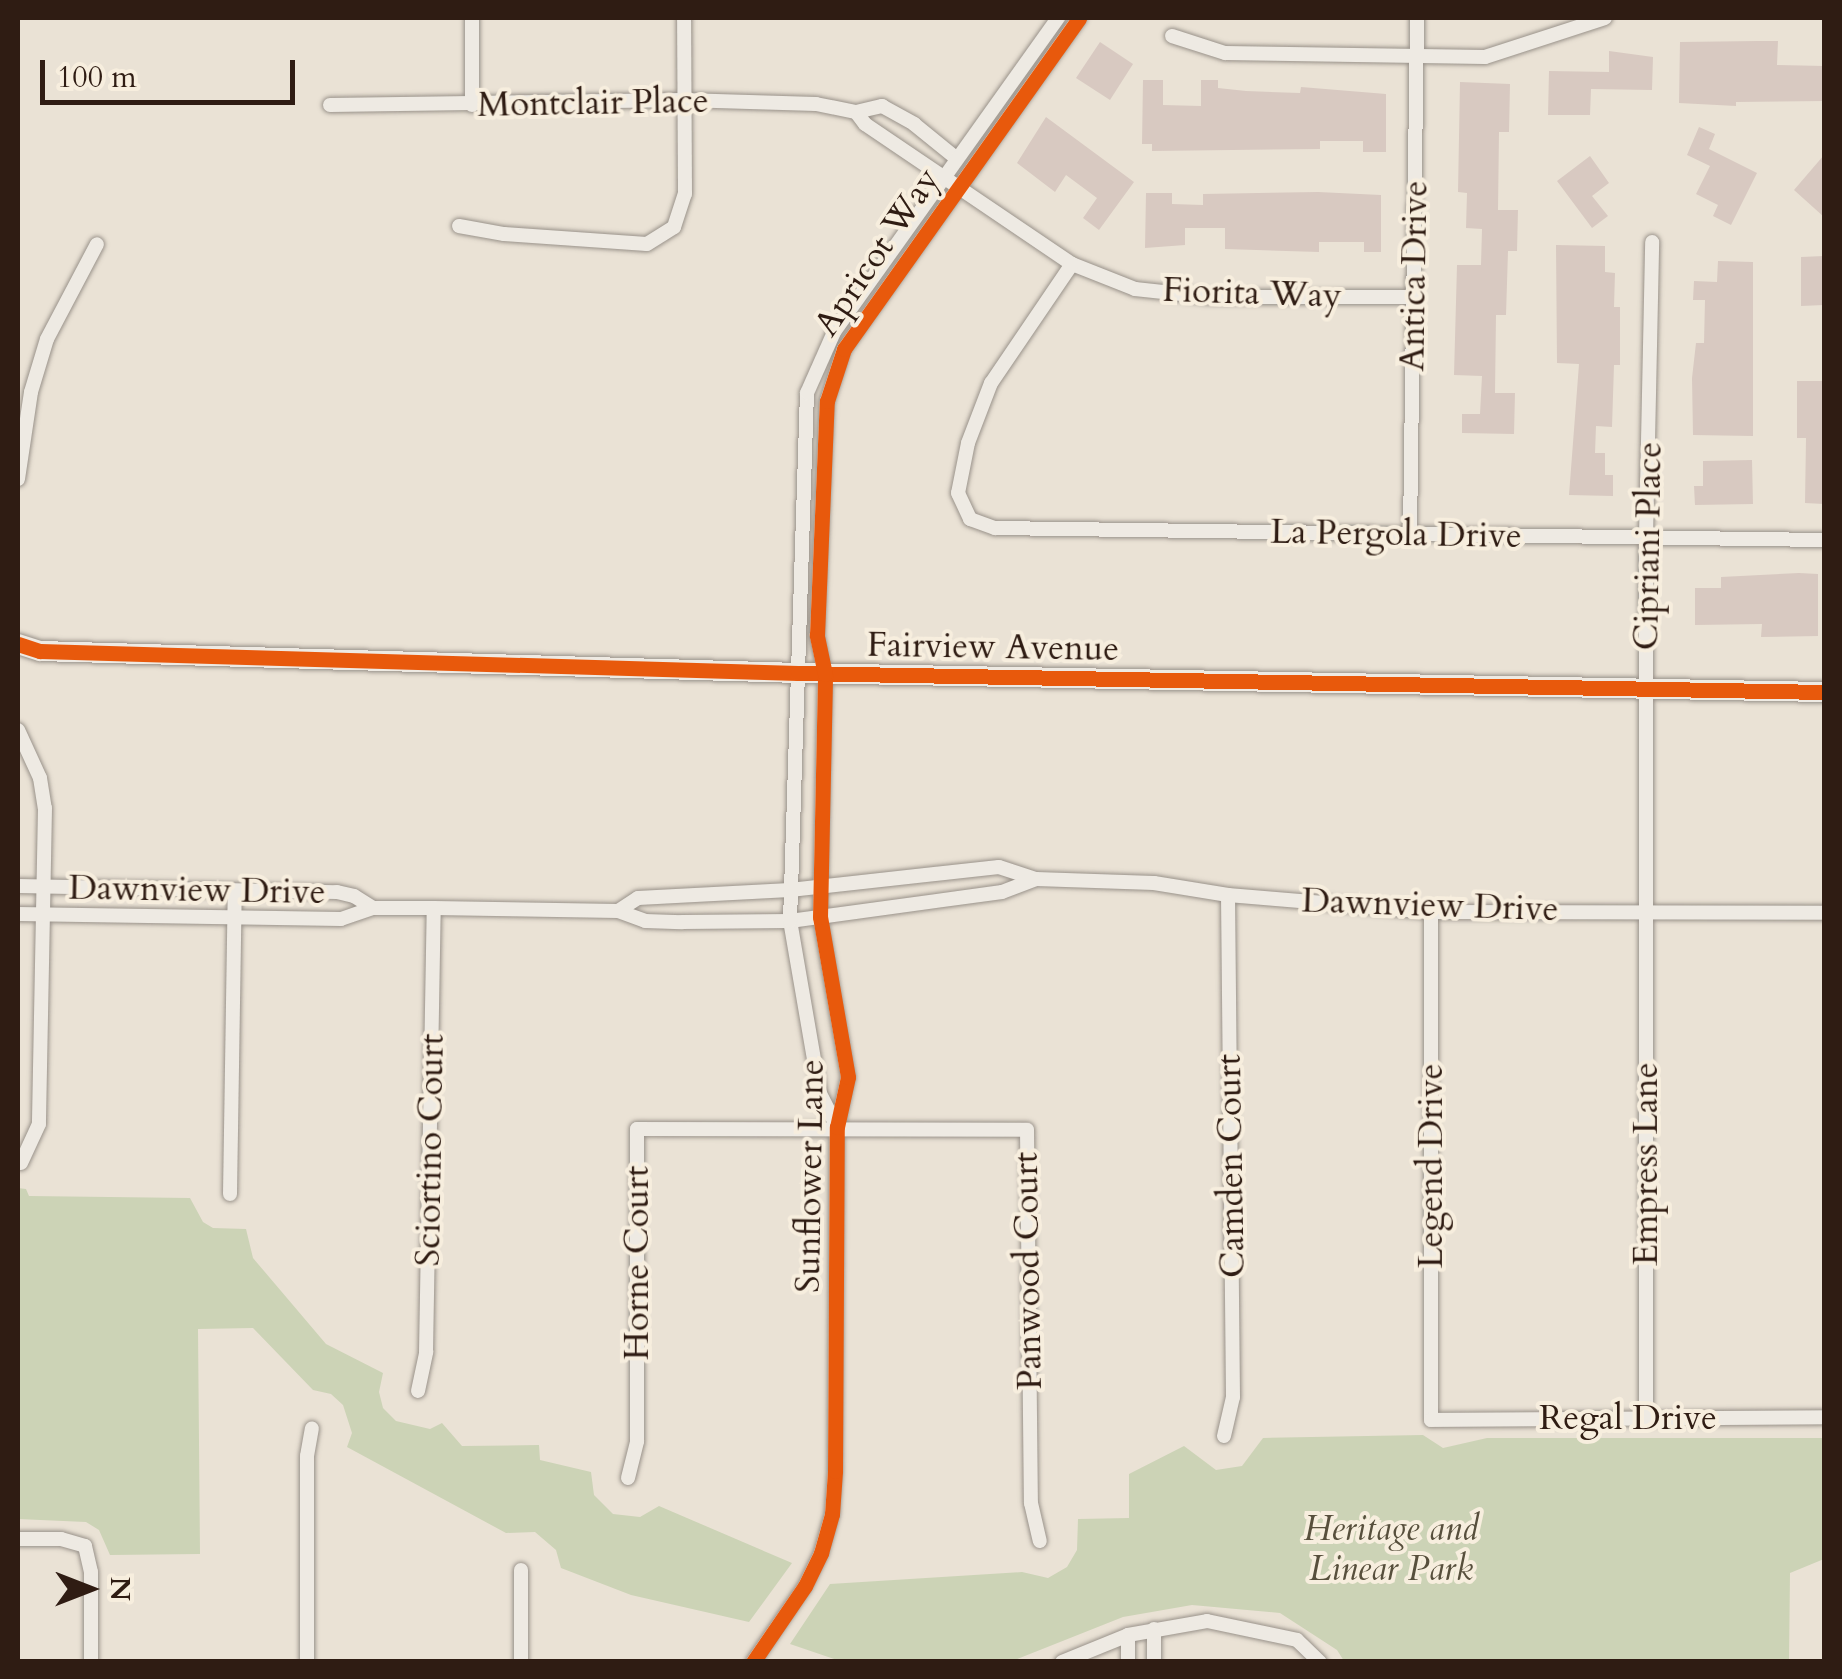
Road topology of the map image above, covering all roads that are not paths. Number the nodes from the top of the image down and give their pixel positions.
1 (472, 18) edge
2 (684, 18) edge
3 (1058, 18) edge
4 (1078, 18) edge
5 (1417, 18) edge
6 (1605, 18) edge
7 (1172, 36) dead end
8 (1417, 57) junction
9 (683, 100) junction
10 (330, 105) dead end
11 (472, 105) junction
12 (856, 112) junction
13 (957, 159) junction
14 (945, 174) junction
15 (959, 184) junction
16 (459, 226) dead end
17 (1652, 242) dead end
18 (97, 244) dead end
19 (1072, 264) junction
20 (1414, 296) junction
21 (18, 479) edge
22 (1410, 534) junction
23 (1646, 537) junction
24 (1824, 540) edge
25 (18, 644) edge
26 (40, 651) junction
27 (18, 658) edge
28 (798, 673) junction
29 (825, 674) junction
30 (1646, 689) junction
31 (1824, 692) edge
32 (18, 730) edge
33 (1036, 880) junction
34 (18, 886) edge
35 (820, 886) junction
36 (43, 887) junction
37 (790, 890) junction
38 (235, 891) junction
39 (1228, 895) junction
40 (373, 908) junction
41 (434, 908) junction
42 (1645, 910) junction
43 (618, 911) junction
44 (1431, 912) junction
45 (1824, 912) edge
46 (18, 914) edge
47 (43, 914) junction
48 (820, 917) junction
49 (235, 919) junction
50 (790, 920) junction
51 (837, 1127) junction
52 (19, 1160) edge
53 (230, 1194) dead end
54 (418, 1392) dead end
55 (1646, 1418) junction
56 (1824, 1418) edge
57 (1431, 1420) joint
58 (312, 1428) dead end
59 (1224, 1436) dead end
60 (628, 1478) dead end
61 (18, 1539) edge
62 (1040, 1541) dead end
63 (521, 1570) dead end
64 (1154, 1629) junction
65 (1128, 1635) junction
66 (91, 1662) edge
67 (307, 1662) edge
68 (521, 1662) edge
69 (753, 1662) edge
70 (1062, 1662) edge
71 (1128, 1662) edge
72 (1154, 1662) edge
73 (1320, 1662) edge

1 - 11 street
2 - 9 street
3 - 13 street, Apricot Way
4 - 15 street, Apricot Way
5 - 8 street, Antica Drive
6 - 8 street
7 - 8 street
8 - 20 street, Antica Drive
9 - 11 street, Montclair Place
9 - 12 street, Montclair Place
9 - 16 street
10 - 11 street, Montclair Place
12 - 13 street, Montclair Place
12 - 14 street, Montclair Place
13 - 14 street, Apricot Way
14 - 15 street, Fiorita Way
14 - 28 street, Apricot Way
15 - 19 street, Fiorita Way
15 - 29 street, Apricot Way
17 - 23 street, Cipriani Place
18 - 21 street
19 - 20 street, Fiorita Way
19 - 22 street, La Pergola Drive
20 - 22 street, Antica Drive
22 - 23 street, La Pergola Drive
23 - 24 street, La Pergola Drive
23 - 30 street, Cipriani Place
25 - 26 street, Fairview Avenue
26 - 27 street, Fairview Avenue
26 - 28 street, Fairview Avenue
28 - 29 street, Fairview Avenue
28 - 37 street, Sunflower Lane
29 - 30 street, Fairview Avenue
29 - 35 street, Sunflower Lane
30 - 31 street, Fairview Avenue
30 - 42 street, Cipriani Place
32 - 36 street
33 - 35 street, Dawnview Drive
33 - 39 street, Dawnview Drive
33 - 48 street, Dawnview Drive
34 - 36 street, Dawnview Drive
35 - 37 street, Dawnview Drive
35 - 48 street, Sunflower Lane
36 - 38 street, Dawnview Drive
36 - 47 street
37 - 43 street, Dawnview Drive
37 - 50 street, Sunflower Lane
38 - 40 street, Dawnview Drive
38 - 49 street
39 - 44 street, Dawnview Drive
39 - 59 street, Camden Court
40 - 41 street, Dawnview Drive
40 - 49 street, Dawnview Drive
41 - 43 street, Dawnview Drive
41 - 54 street, Sciortino Court
42 - 44 street, Dawnview Drive
42 - 45 street, Dawnview Drive
42 - 55 street, Empress Lane
43 - 50 street, Dawnview Drive
44 - 57 street, Legend Drive
46 - 47 street, Dawnview Drive
47 - 49 street, Dawnview Drive
47 - 52 street
48 - 50 street, Dawnview Drive
48 - 51 street, Sunflower Lane
49 - 53 street
50 - 51 street, Sunflower Lane
51 - 60 street, Horne Court
51 - 62 street, Panwood Court
51 - 69 street, Sunflower Lane
55 - 56 street, Regal Drive
55 - 57 street, Regal Drive
58 - 67 street
61 - 66 street
63 - 68 street
64 - 65 street
64 - 72 street
64 - 73 street
65 - 70 street
65 - 71 street

